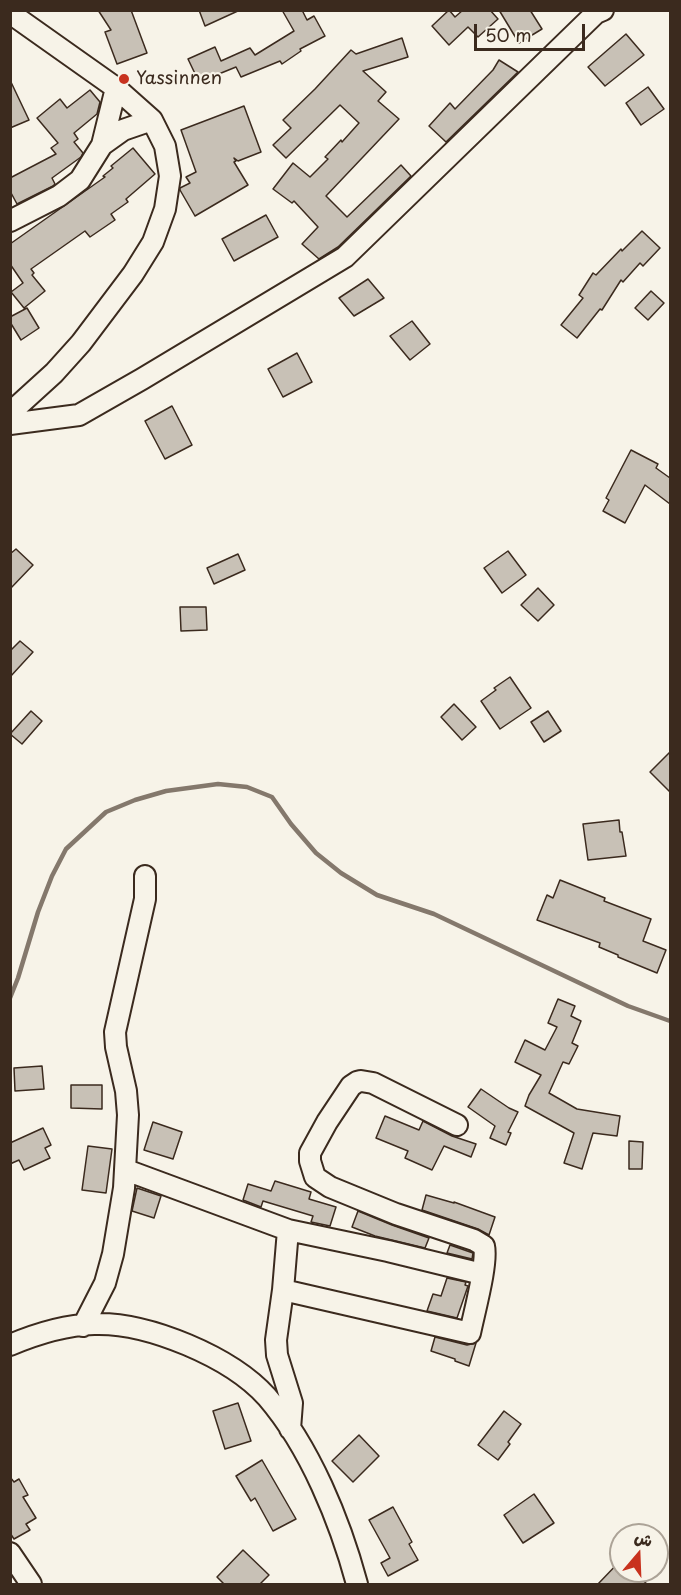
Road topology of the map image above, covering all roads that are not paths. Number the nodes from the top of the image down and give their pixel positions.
1 (603, 10) edge
2 (10, 13) edge
3 (116, 88) junction
4 (152, 120) junction
5 (102, 145) junction
6 (10, 221) edge
7 (10, 413) edge
8 (10, 424) edge
9 (145, 876) dead end
10 (458, 1125) dead end
11 (126, 1170) junction
12 (288, 1230) junction
13 (482, 1274) junction
14 (283, 1290) junction
15 (82, 1326) junction
16 (10, 1345) edge
17 (290, 1429) junction
18 (10, 1553) edge
19 (31, 1584) edge
20 (357, 1584) edge

1 - 8 street
2 - 3 street
3 - 4 street
3 - 5 street
4 - 5 street
4 - 7 street
5 - 6 street
9 - 11 street
10 - 13 street
11 - 12 street
11 - 15 street
12 - 13 street
12 - 14 street
13 - 14 street
14 - 17 street
15 - 16 street
15 - 17 street
17 - 20 street
18 - 19 street

